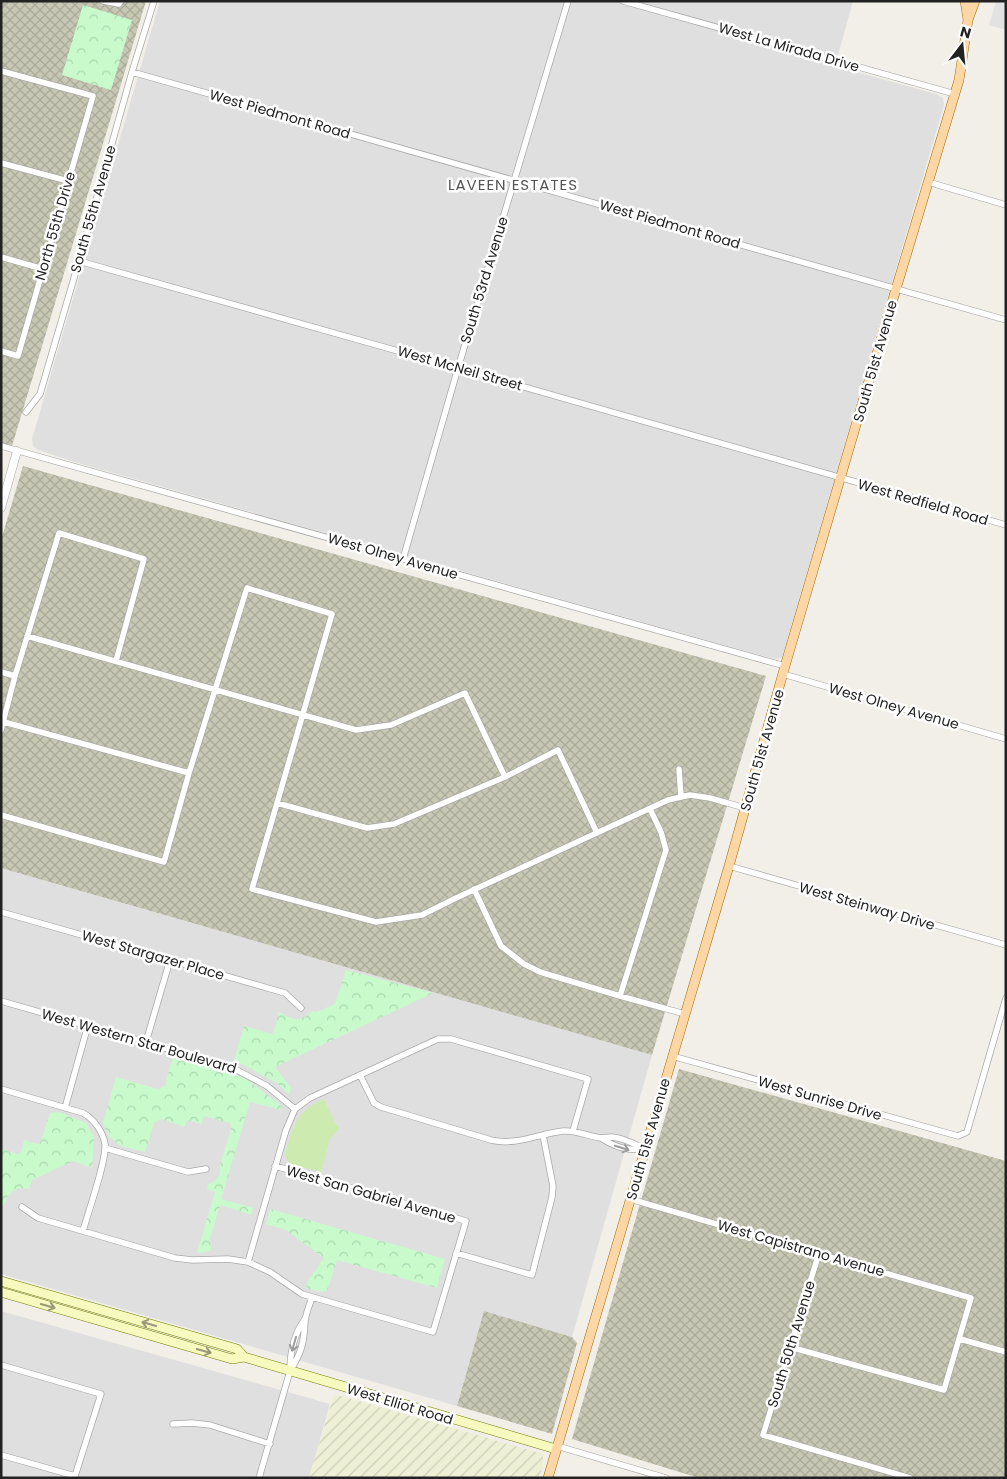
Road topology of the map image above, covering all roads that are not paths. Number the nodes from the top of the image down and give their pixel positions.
1 (103, 1) edge
2 (154, 1) edge
3 (568, 1) edge
4 (623, 1) edge
5 (965, 1) edge
6 (976, 1) edge
7 (120, 2) edge
8 (968, 20) junction
9 (1, 71) edge
10 (132, 72) junction
11 (954, 94) junction
12 (1, 163) edge
13 (514, 180) junction
14 (68, 181) junction
15 (928, 182) junction
16 (1006, 205) edge
17 (1, 257) edge
18 (79, 261) junction
19 (43, 269) junction
20 (896, 289) junction
21 (1006, 320) edge
22 (1, 351) edge
23 (458, 368) junction
24 (26, 412) dead end
25 (1, 446) edge
26 (17, 451) junction
27 (840, 478) junction
28 (1, 508) edge
29 (1006, 525) edge
30 (404, 558) junction
31 (27, 636) junction
32 (116, 660) junction
33 (784, 670) junction
34 (1, 672) edge
35 (15, 676) junction
36 (214, 690) junction
37 (303, 715) junction
38 (4, 722) junction
39 (1, 730) edge
40 (1006, 739) edge
41 (679, 769) dead end
42 (189, 773) junction
43 (505, 777) junction
44 (681, 797) junction
45 (277, 803) junction
46 (745, 808) junction
47 (650, 809) junction
48 (1, 815) edge
49 (597, 833) junction
50 (728, 866) junction
51 (474, 890) junction
52 (1, 912) edge
53 (1006, 945) edge
54 (170, 960) junction
55 (620, 996) junction
56 (1006, 998) edge
57 (1, 1001) edge
58 (301, 1008) dead end
59 (685, 1014) junction
60 (88, 1025) junction
61 (146, 1042) junction
62 (672, 1056) junction
63 (360, 1075) junction
64 (1, 1089) edge
65 (65, 1108) junction
66 (295, 1109) junction
67 (573, 1131) junction
68 (543, 1135) junction
69 (105, 1148) junction
70 (645, 1149) junction
71 (275, 1166) junction
72 (206, 1169) dead end
73 (630, 1199) junction
74 (22, 1206) dead end
75 (83, 1231) junction
76 (456, 1253) junction
77 (818, 1253) junction
78 (248, 1262) junction
79 (1, 1281) edge
80 (1, 1292) edge
81 (312, 1297) junction
82 (960, 1338) junction
83 (790, 1347) junction
84 (1006, 1352) edge
85 (244, 1357) junction
86 (1, 1365) edge
87 (290, 1371) junction
88 (173, 1424) dead end
89 (270, 1444) junction
90 (557, 1448) junction
91 (1, 1455) edge
92 (260, 1478) edge
93 (548, 1478) edge
94 (666, 1478) edge
95 (910, 1478) edge

1 - 7 street
2 - 10 street, South 55th Avenue
3 - 13 street, South 53rd Avenue
4 - 11 street, West La Mirada Drive
5 - 8 main road, South 51st Avenue
6 - 8 main road, South 51st Avenue
8 - 11 main road, South 51st Avenue
9 - 14 street, North 55th Drive
10 - 13 street, West Piedmont Road
10 - 18 street, South 55th Avenue
11 - 15 main road, South 51st Avenue
12 - 14 street
13 - 20 street, West Piedmont Road
13 - 23 street, South 53rd Avenue
14 - 19 street, North 55th Drive
15 - 16 street
15 - 20 main road, South 51st Avenue
17 - 19 street
18 - 23 street, West McNeil Street
18 - 24 street, South 55th Avenue
19 - 22 street, North 55th Drive
20 - 21 street, West Piedmont Road
20 - 27 main road, South 51st Avenue
23 - 27 street, West McNeil Street
23 - 30 street, South 53rd Avenue
25 - 26 street, West Olney Avenue
26 - 28 street
26 - 30 street, West Olney Avenue
27 - 29 street, West Redfield Road
27 - 33 main road, South 51st Avenue
30 - 33 street, West Olney Avenue
31 - 32 street
31 - 32 street
31 - 35 street
32 - 36 street
33 - 40 street, West Olney Avenue
33 - 46 main road, South 51st Avenue
34 - 35 street
35 - 38 street
36 - 37 street
36 - 37 street
36 - 42 street
37 - 43 street
37 - 45 street
38 - 39 street
38 - 42 street
41 - 44 street
42 - 48 street
43 - 45 street
43 - 49 street
44 - 46 street
44 - 47 street
45 - 51 street
46 - 50 main road, South 51st Avenue
47 - 49 street
47 - 55 street
49 - 51 street
50 - 53 street, West Steinway Drive
50 - 59 main road, South 51st Avenue
51 - 55 street
52 - 54 street, West Stargazer Place
54 - 58 street, West Stargazer Place
54 - 61 street
55 - 59 street
56 - 62 street, West Sunrise Drive
57 - 60 street, West Western Star Boulevard
59 - 62 main road, South 51st Avenue
60 - 61 street, West Western Star Boulevard
60 - 65 street
61 - 66 street, West Western Star Boulevard
62 - 70 main road, South 51st Avenue
63 - 66 street
63 - 67 street
63 - 68 street
64 - 65 street
65 - 69 street
66 - 71 street
67 - 68 street
67 - 70 street
68 - 76 street
69 - 72 street
69 - 75 street
70 - 73 main road, South 51st Avenue
71 - 76 street, West San Gabriel Avenue
71 - 78 street
73 - 77 street, West Capistrano Avenue
73 - 90 main road, South 51st Avenue
74 - 75 street
75 - 78 street
76 - 81 street
77 - 82 street, West Capistrano Avenue
77 - 83 street, South 50th Avenue
78 - 81 street
85 -> 79 main road, West Elliot Road
80 -> 85 main road, West Elliot Road
81 - 87 street
82 - 83 street
82 - 84 street
83 - 95 street, South 50th Avenue
85 - 87 main road, West Elliot Road
86 - 91 street
87 - 89 street
87 - 90 main road, West Elliot Road
88 - 89 street
89 - 92 street
90 - 93 main road, South 51st Avenue
90 - 94 street, West Elliot Road

